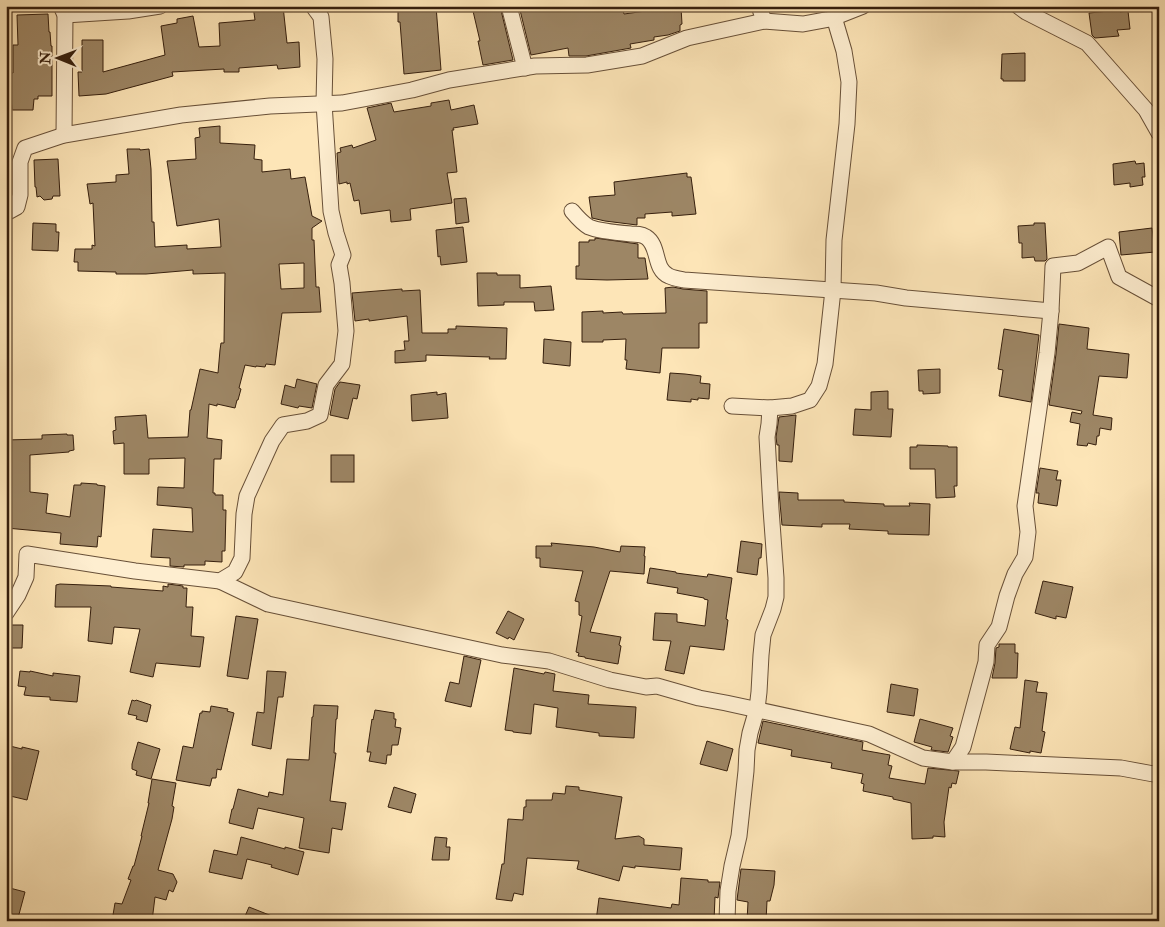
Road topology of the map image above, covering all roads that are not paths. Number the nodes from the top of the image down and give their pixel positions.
1 (160, 6) edge
2 (313, 6) edge
3 (509, 6) edge
4 (760, 6) edge
5 (863, 6) edge
6 (1018, 6) edge
7 (63, 11) edge
8 (834, 17) junction
9 (764, 21) junction
10 (525, 68) junction
11 (324, 103) junction
12 (1159, 133) edge
13 (64, 135) junction
14 (572, 211) dead end
15 (6, 213) edge
16 (833, 290) junction
17 (1159, 299) edge
18 (1051, 311) junction
19 (732, 406) dead end
20 (770, 408) junction
21 (220, 582) junction
22 (6, 613) edge
23 (757, 710) junction
24 (953, 762) junction
25 (1159, 775) edge
26 (727, 921) edge

1 - 7 street
2 - 11 street
3 - 10 street
4 - 9 street
5 - 8 street
6 - 12 street
7 - 13 street
8 - 9 street
8 - 16 street
9 - 10 street
10 - 11 street
11 - 13 street
11 - 21 street
13 - 15 street
14 - 16 street
16 - 18 street
16 - 20 street
17 - 18 street
18 - 24 street
19 - 20 street
20 - 23 street
21 - 22 street
21 - 23 street
23 - 24 street
23 - 26 street
24 - 25 street

